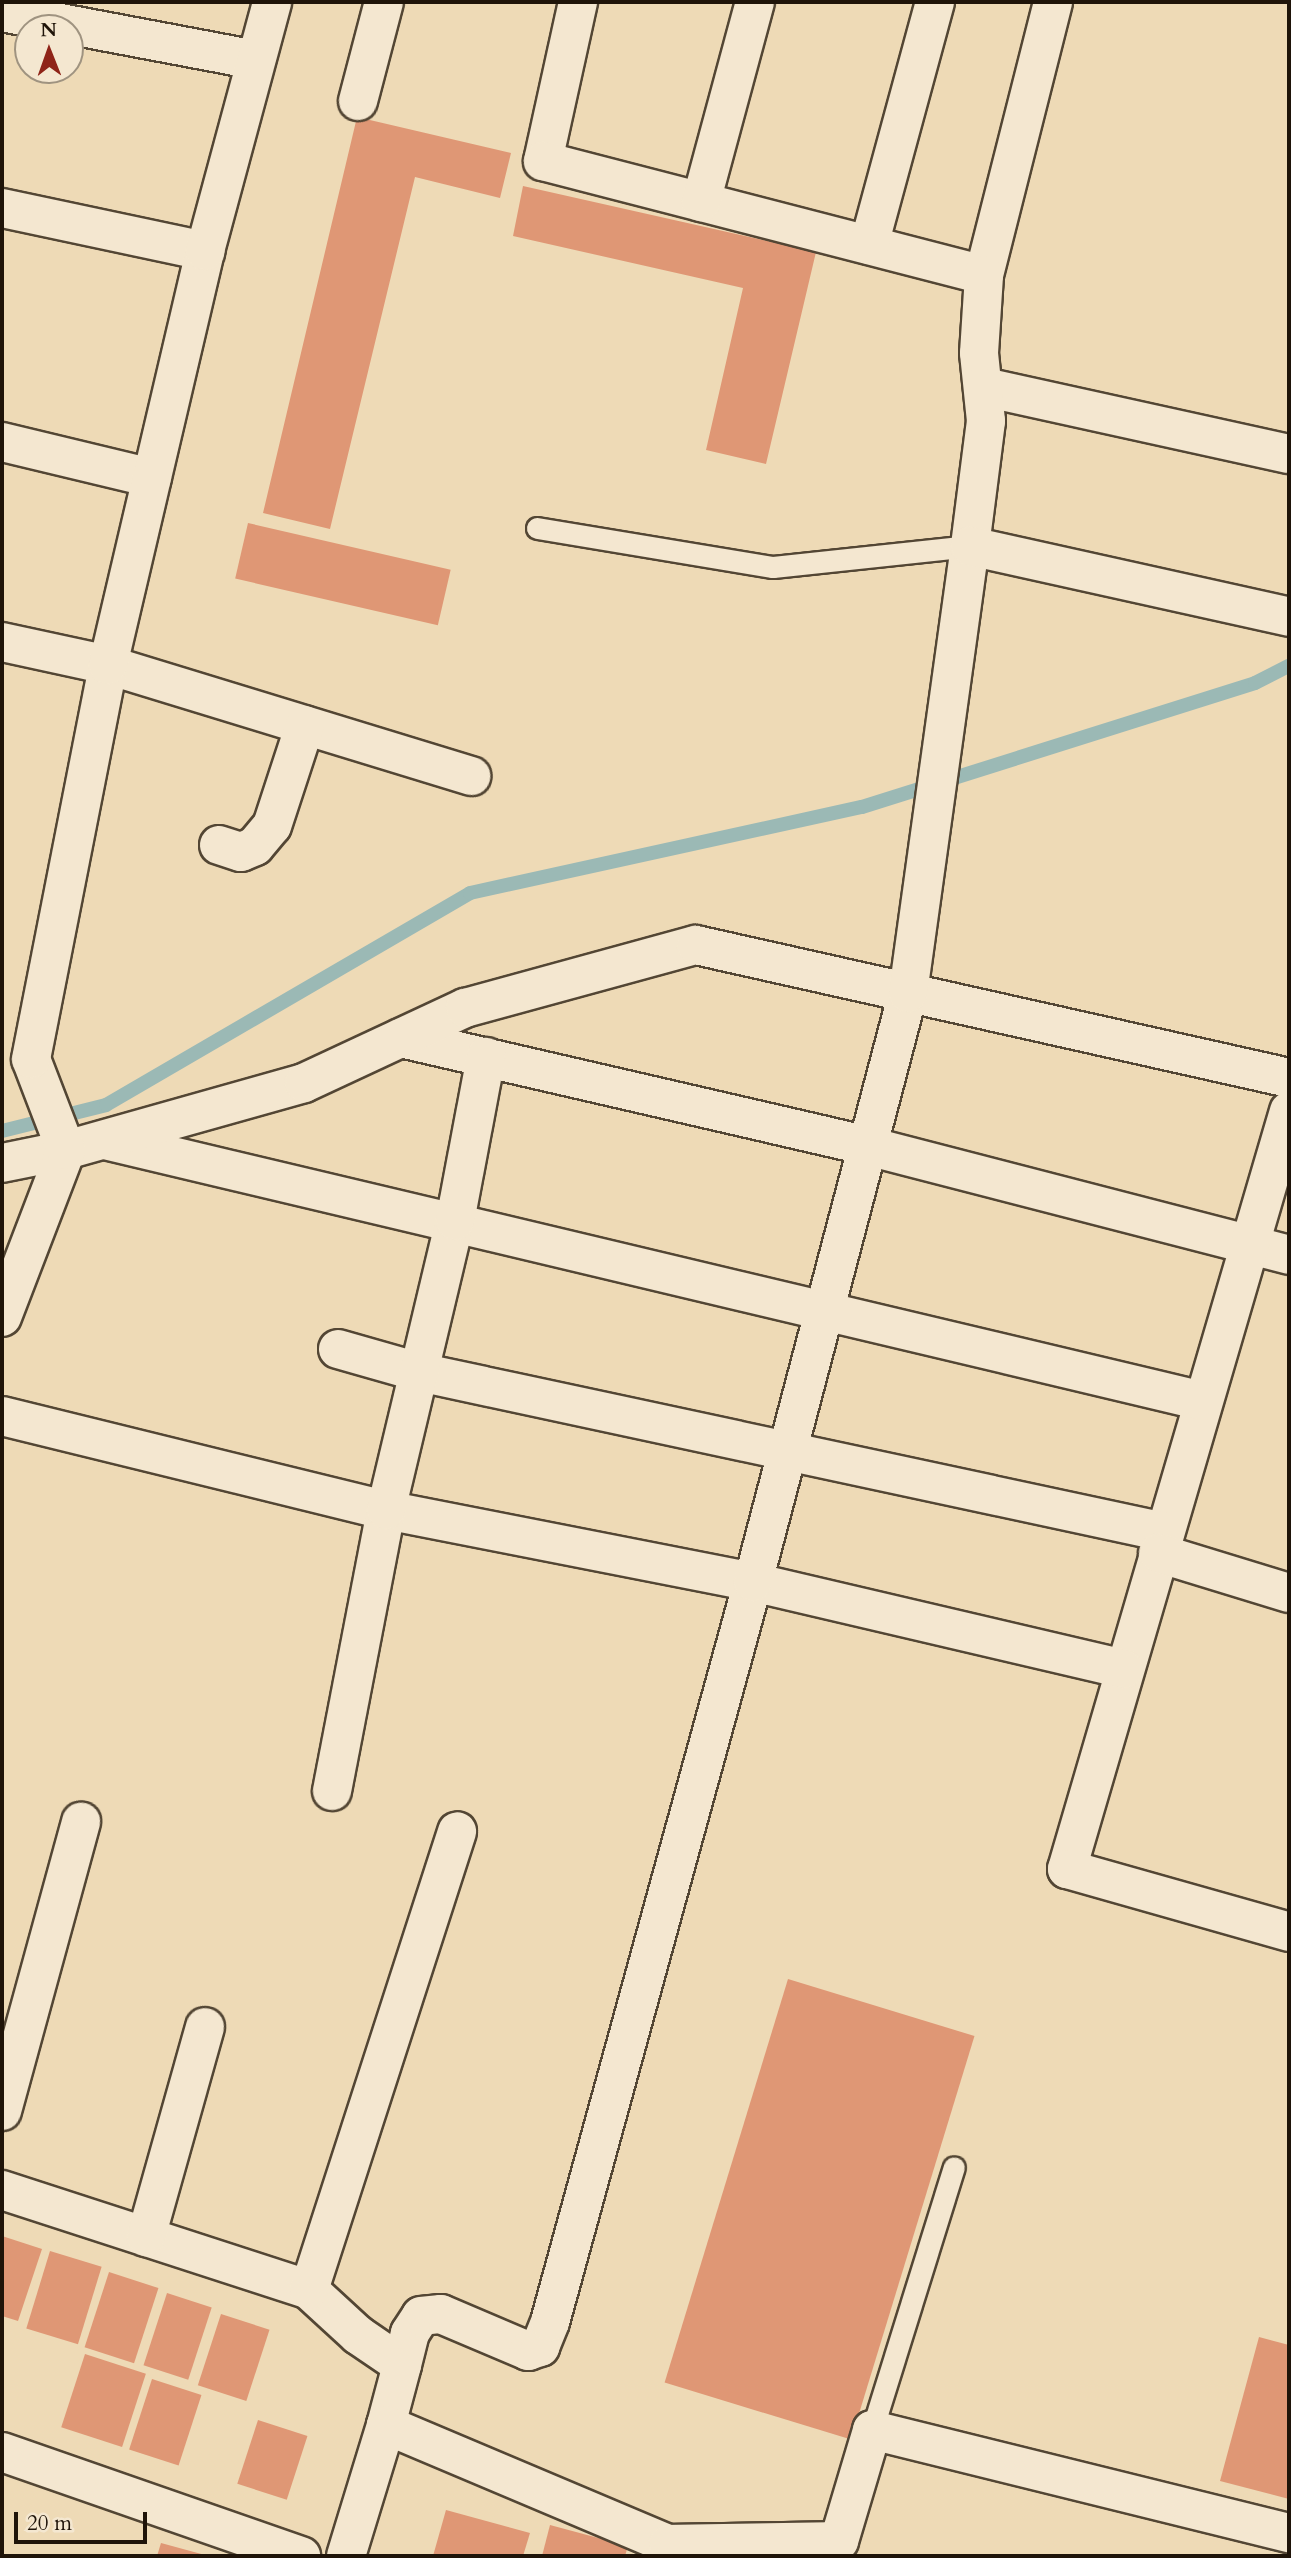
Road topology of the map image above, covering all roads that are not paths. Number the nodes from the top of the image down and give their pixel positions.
1 (272, 2) edge
2 (384, 2) edge
3 (578, 2) edge
4 (755, 2) edge
5 (935, 2) edge
6 (1053, 2) edge
7 (2, 12) edge
8 (256, 60) junction
9 (358, 101) dead end
10 (701, 202) junction
11 (2, 208) edge
12 (869, 245) junction
13 (205, 251) junction
14 (984, 275) junction
15 (984, 387) junction
16 (2, 442) edge
17 (1289, 454) edge
18 (152, 478) junction
19 (537, 528) dead end
20 (970, 546) junction
21 (1289, 617) edge
22 (2, 642) edge
23 (108, 665) junction
24 (305, 725) junction
25 (471, 776) dead end
26 (219, 845) dead end
27 (908, 993) junction
28 (401, 1038) junction
29 (486, 1057) junction
30 (1289, 1078) edge
31 (1289, 1111) edge
32 (103, 1140) junction
33 (64, 1144) junction
34 (868, 1146) junction
35 (2, 1163) edge
36 (455, 1221) junction
37 (1251, 1243) junction
38 (1289, 1255) edge
39 (825, 1308) junction
40 (2, 1317) edge
41 (338, 1349) dead end
42 (419, 1371) junction
43 (1203, 1401) junction
44 (2, 1416) edge
45 (788, 1452) junction
46 (386, 1510) junction
47 (1161, 1542) junction
48 (753, 1582) junction
49 (1289, 1592) edge
50 (1124, 1669) junction
51 (332, 1791) dead end
52 (81, 1822) dead end
53 (457, 1831) dead end
54 (1289, 1932) edge
55 (205, 2027) dead end
56 (2, 2111) edge
57 (954, 2167) dead end
58 (2, 2190) edge
59 (146, 2236) junction
60 (309, 2290) junction
61 (402, 2365) junction
62 (386, 2425) junction
63 (872, 2430) junction
64 (2, 2452) edge
65 (1289, 2533) edge
66 (666, 2550) edge
67 (301, 2556) edge
68 (346, 2556) edge

1 - 8 street
2 - 9 street
3 - 10 street
4 - 10 street
5 - 12 street
6 - 14 street
7 - 8 street
8 - 13 street
10 - 12 street
11 - 13 street
12 - 14 street
13 - 18 street
14 - 15 street
15 - 17 street
15 - 20 street
16 - 18 street
18 - 23 street
19 - 20 lane
20 - 21 street
20 - 27 street
22 - 23 street
23 - 24 street
23 - 33 street
24 - 25 street
24 - 26 street
27 - 28 street
27 - 30 street
27 - 34 street
28 - 29 street
28 - 32 street
29 - 34 street
29 - 36 street
31 - 37 street
32 - 33 street
32 - 36 street
33 - 35 street
33 - 40 street
34 - 37 street
34 - 39 street
36 - 39 street
36 - 42 street
37 - 38 street
37 - 43 street
39 - 43 street
39 - 45 street
41 - 42 street
42 - 45 street
42 - 46 street
43 - 47 street
44 - 46 street
45 - 47 street
45 - 48 street
46 - 48 street
46 - 51 street
47 - 49 street
47 - 50 street
48 - 50 street
48 - 61 street
50 - 54 street
52 - 56 street
53 - 60 street
55 - 59 street
57 - 63 lane
58 - 59 street
59 - 60 street
60 - 61 street
61 - 62 street
62 - 66 street
62 - 68 street
63 - 65 street
63 - 66 street
64 - 67 street

